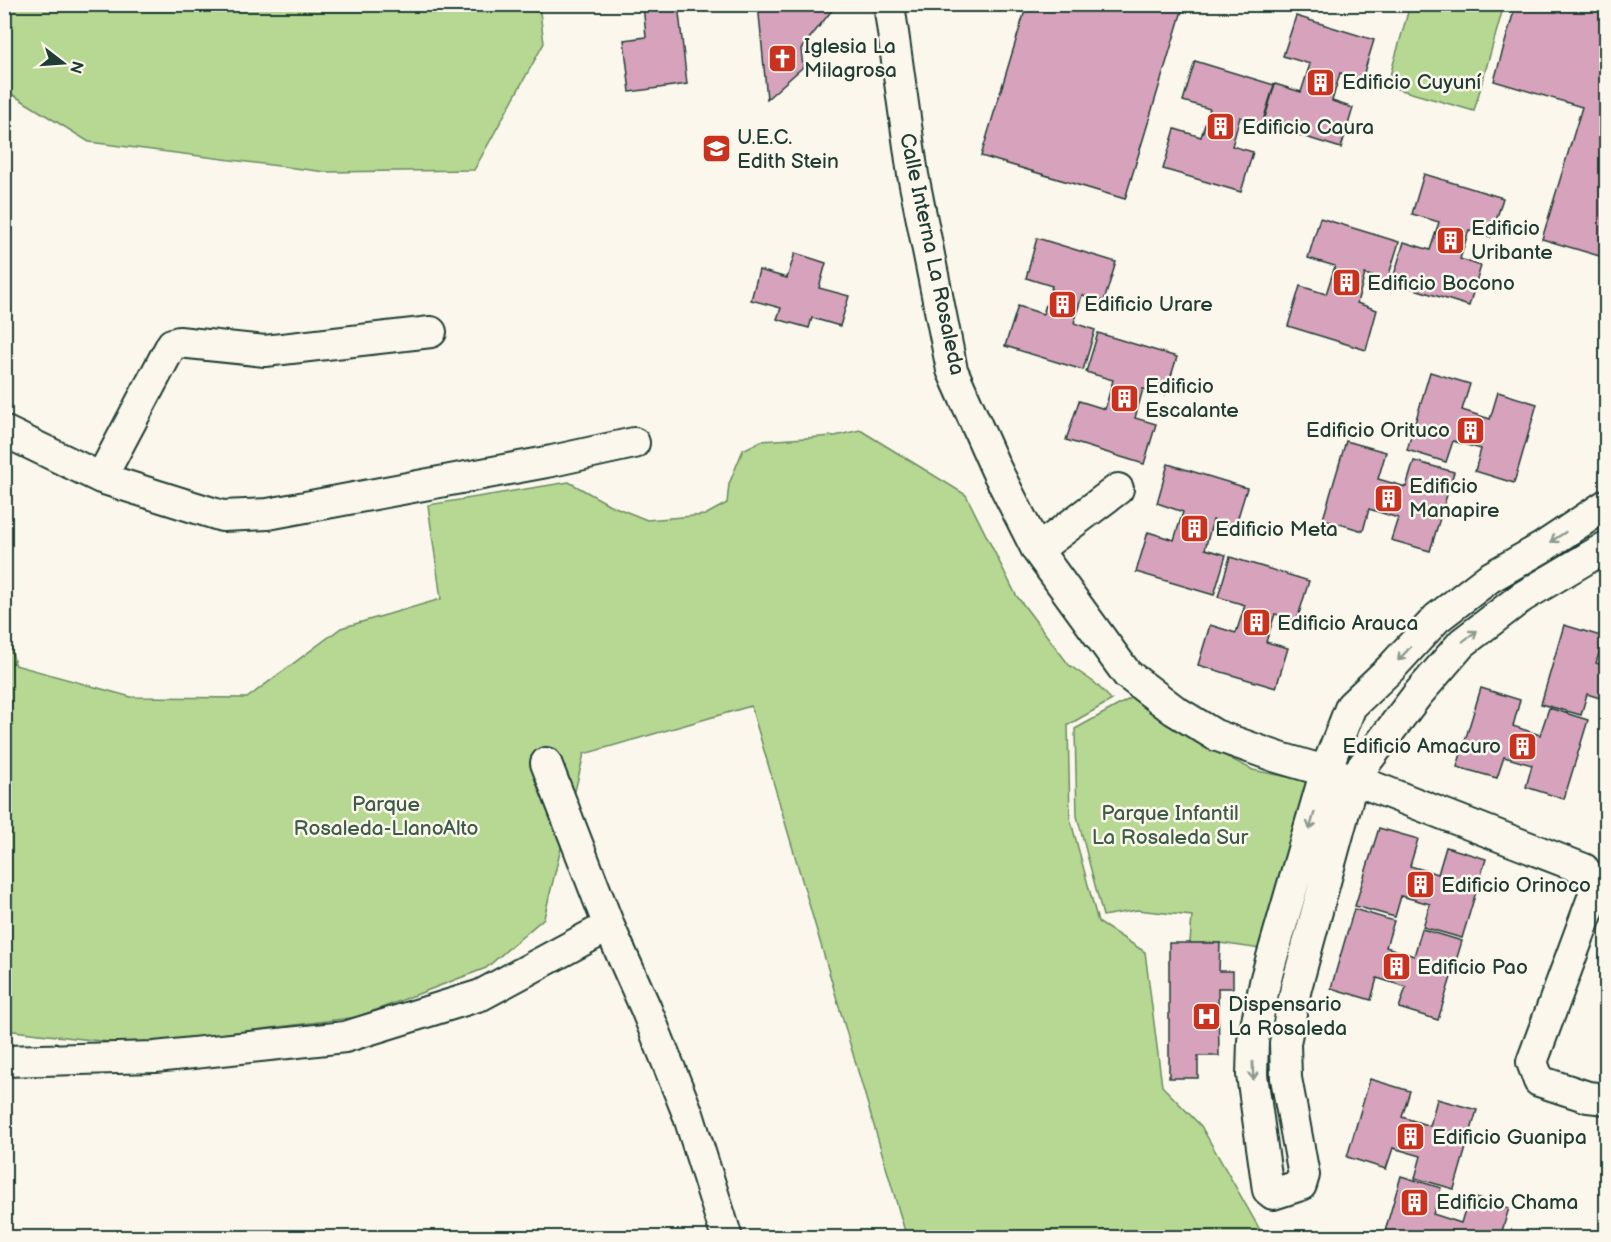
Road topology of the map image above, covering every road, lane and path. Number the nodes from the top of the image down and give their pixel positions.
1 (889, 4) edge
2 (430, 332) dead end
3 (4, 431) edge
4 (634, 443) dead end
5 (101, 478) junction
6 (1118, 489) dead end
7 (1606, 504) edge
8 (1606, 547) edge
9 (1036, 550) junction
10 (546, 763) dead end
11 (1340, 774) junction
12 (609, 926) junction
13 (4, 1061) edge
14 (1606, 1099) edge
15 (727, 1238) edge

1 - 9 street, Calle Interna La Rosaleda
2 - 5 street
3 - 5 street
4 - 5 street
6 - 9 street
7 -> 11 street
11 -> 8 street
9 - 11 street, Calle Interna La Rosaleda
10 - 12 street
11 -> 11 street
11 - 14 street, Calle Interna La Rosaleda
12 - 13 street
12 - 15 street

